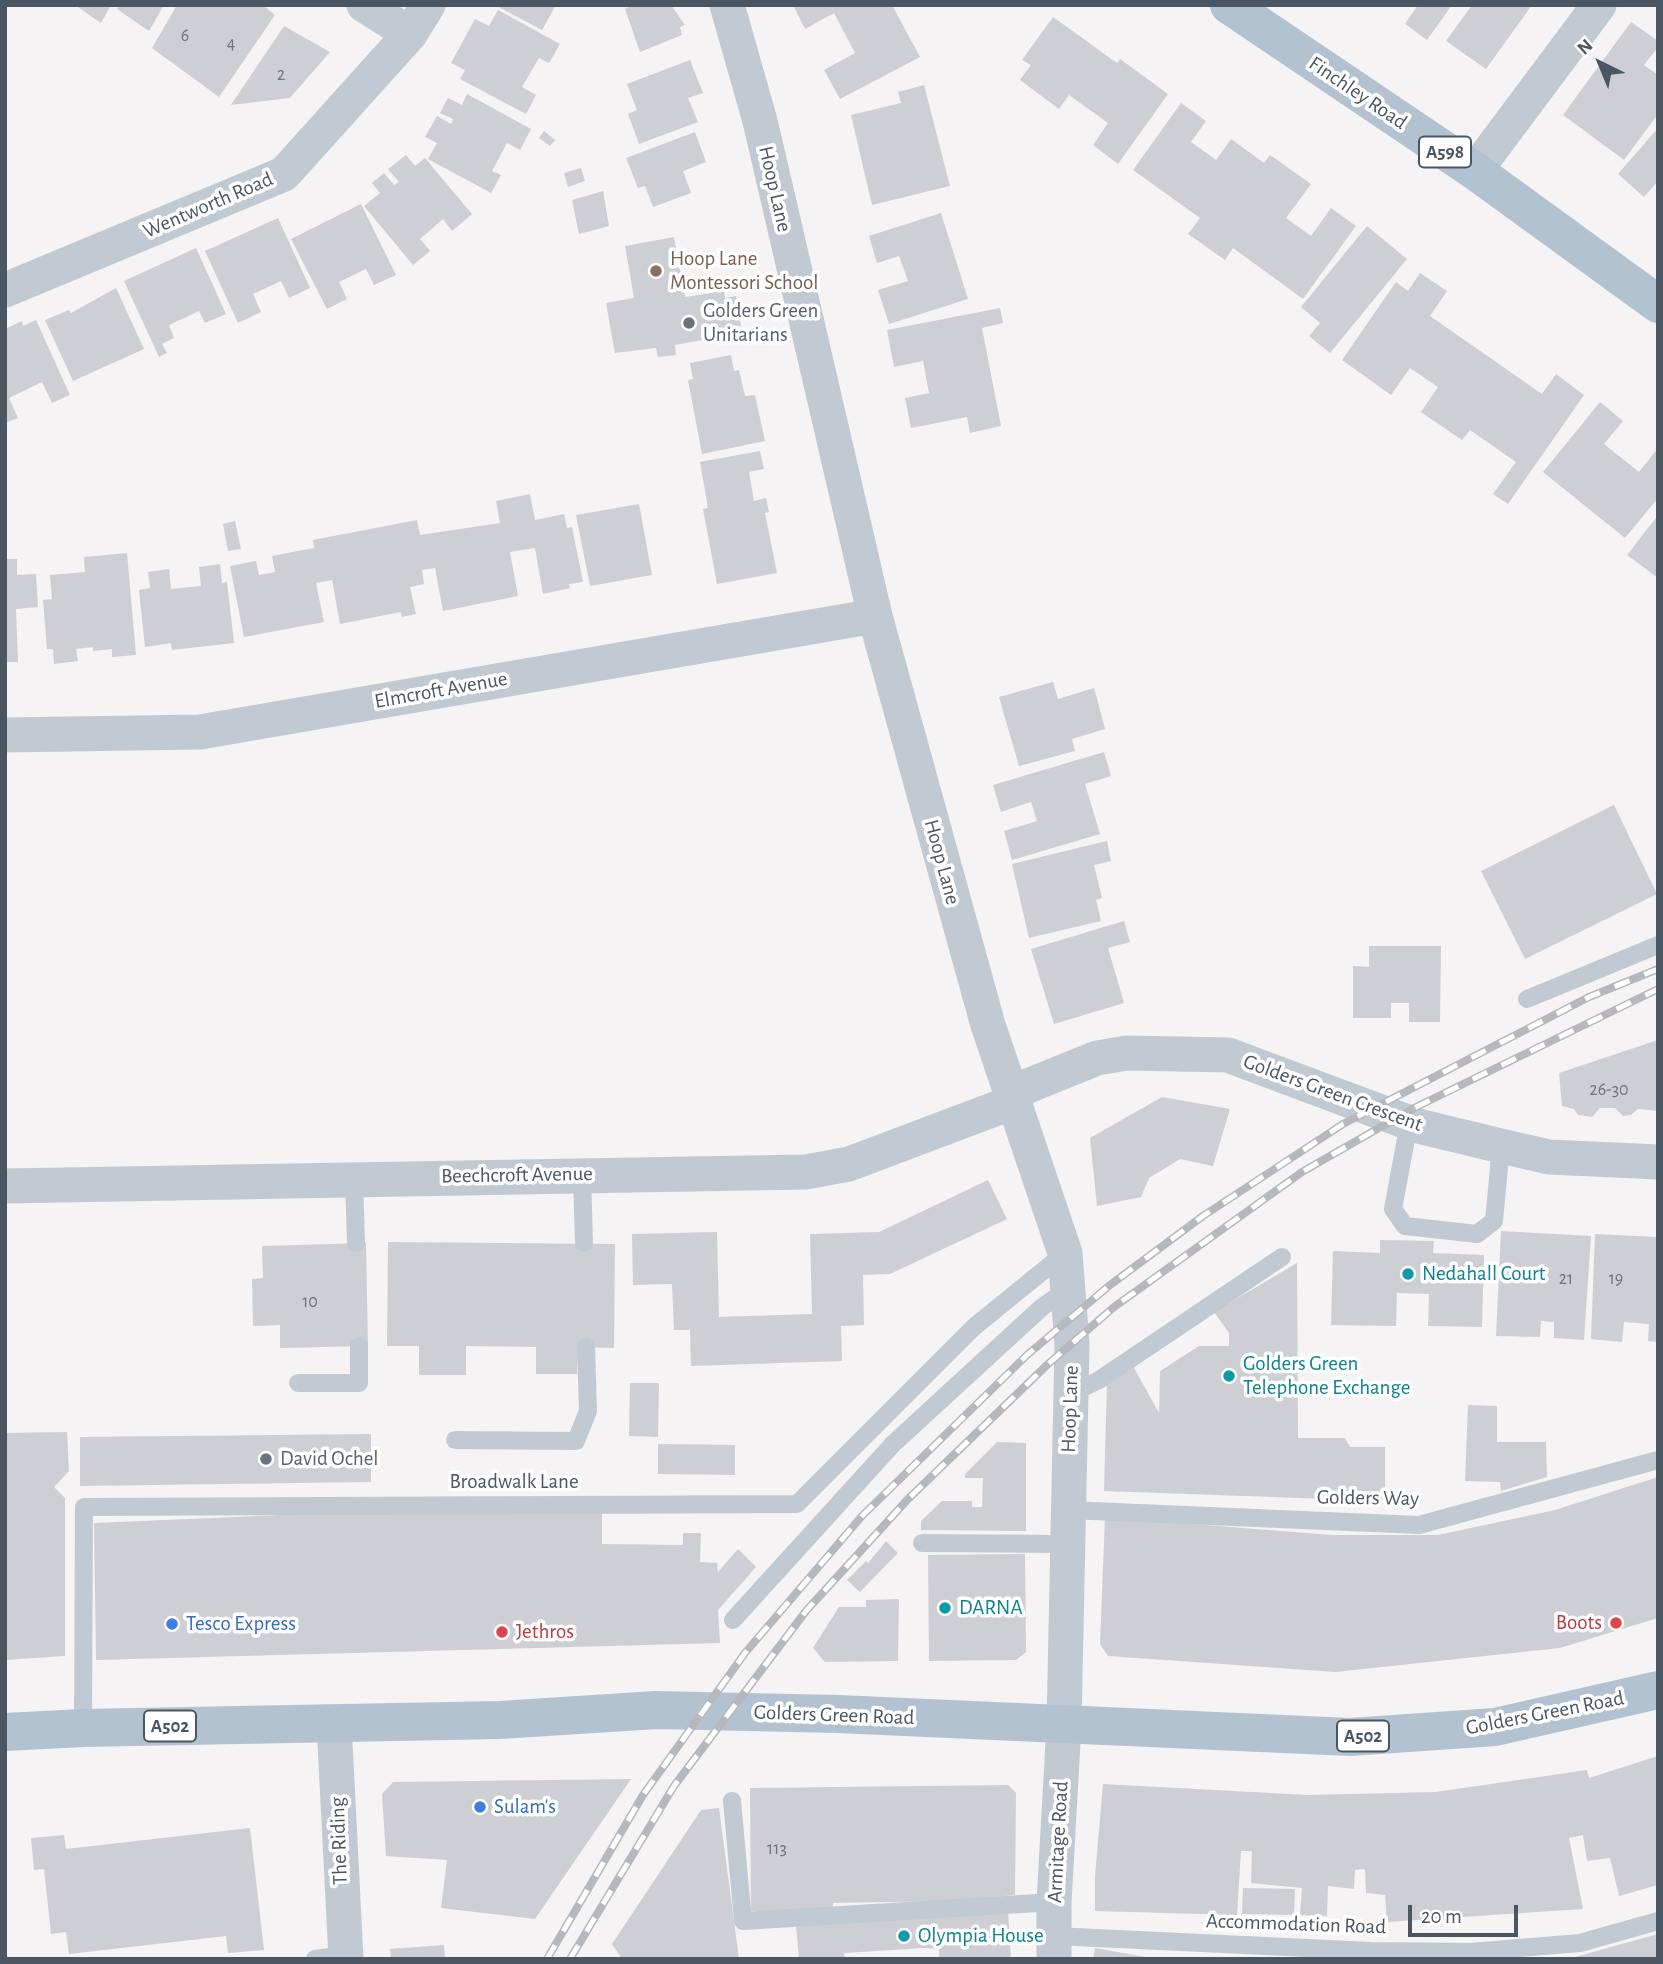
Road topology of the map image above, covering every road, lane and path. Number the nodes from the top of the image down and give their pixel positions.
1 (364, 5) edge
2 (727, 5) edge
3 (1228, 5) edge
4 (1599, 5) edge
5 (419, 20) edge
6 (1475, 171) junction
7 (5, 290) edge
8 (1658, 304) edge
9 (874, 616) junction
10 (5, 735) edge
11 (1658, 945) edge
12 (1527, 999) dead end
13 (1014, 1096) junction
14 (1409, 1123) junction
15 (1501, 1146) junction
16 (1658, 1162) edge
17 (582, 1174) junction
18 (354, 1179) junction
19 (5, 1186) edge
20 (356, 1243) dead end
21 (584, 1243) dead end
22 (1065, 1253) junction
23 (1282, 1257) dead end
24 (1070, 1287) junction
25 (359, 1346) dead end
26 (586, 1347) dead end
27 (298, 1383) dead end
28 (1072, 1393) junction
29 (455, 1440) dead end
30 (1658, 1460) edge
31 (1069, 1510) junction
32 (922, 1543) dead end
33 (1067, 1544) junction
34 (733, 1620) dead end
35 (1658, 1690) edge
36 (334, 1723) junction
37 (1064, 1725) junction
38 (83, 1728) junction
39 (5, 1732) edge
40 (732, 1801) dead end
41 (1658, 1921) edge
42 (1054, 1932) edge
43 (336, 1957) edge

1 - 5 street
2 - 9 street, Hoop Lane
3 - 6 main road, Finchley Road / A598
4 - 6 street
5 - 7 street, Wentworth Road
6 - 8 main road, Finchley Road / A598
9 - 10 street, Elmcroft Avenue
9 - 13 street, Hoop Lane
11 - 12 lane
13 - 14 street, Golders Green Crescent
13 - 17 street, Beechcroft Avenue
13 - 22 street, Hoop Lane
14 - 15 street, Golders Green Crescent
14 - 15 lane
15 - 16 street, Golders Green Crescent
17 - 18 street, Beechcroft Avenue
17 - 21 lane
18 - 19 street, Beechcroft Avenue
18 - 20 lane
22 - 24 street, Hoop Lane
22 - 38 lane, Broadwalk Lane
23 - 28 lane
24 - 28 street, Hoop Lane
24 - 34 lane
25 - 27 lane
26 - 29 lane
28 - 31 street, Hoop Lane
30 - 31 lane, Golders Way
31 - 33 street, Hoop Lane
32 - 33 lane
33 - 37 street, Hoop Lane
35 - 37 main road, Golders Green Road / A502
36 - 37 main road, Golders Green Road / A502
36 - 38 main road, Golders Green Road / A502
36 - 43 street, The Riding
37 - 42 street, Armitage Road
38 - 39 main road, Golders Green Road / A502
40 - 42 lane, Accommodation Road
41 - 42 lane, Accommodation Road

